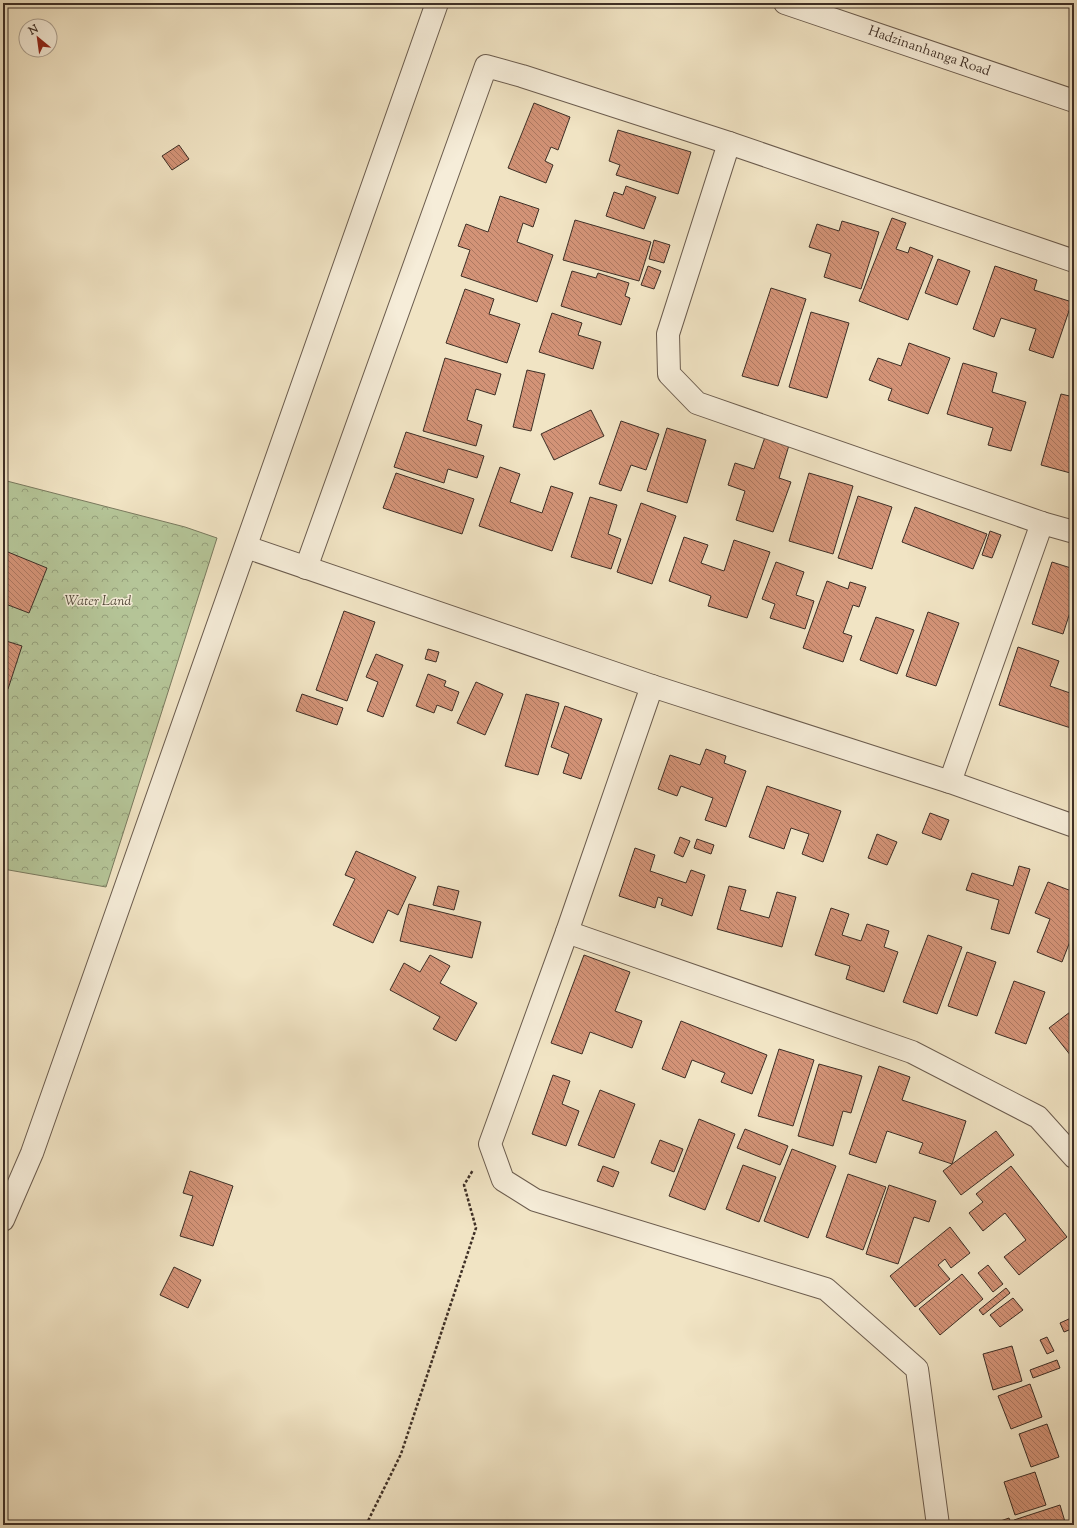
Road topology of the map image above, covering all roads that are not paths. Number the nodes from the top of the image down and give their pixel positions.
1 (437, 3) edge
2 (785, 3) edge
3 (1074, 101) edge
4 (729, 143) junction
5 (1074, 261) edge
6 (1042, 523) junction
7 (1074, 532) edge
8 (246, 547) junction
9 (306, 568) junction
10 (652, 686) junction
11 (950, 782) junction
12 (1074, 826) edge
13 (567, 932) junction
14 (1074, 1157) edge
15 (3, 1220) edge
16 (938, 1525) edge

1 - 8 street
2 - 3 street, Hadzinanhanga Road
4 - 5 street
4 - 6 street
4 - 9 street
6 - 7 street
6 - 11 street
8 - 9 street
8 - 15 street
9 - 10 street
10 - 11 street
10 - 13 street
11 - 12 street
13 - 14 street
13 - 16 street

